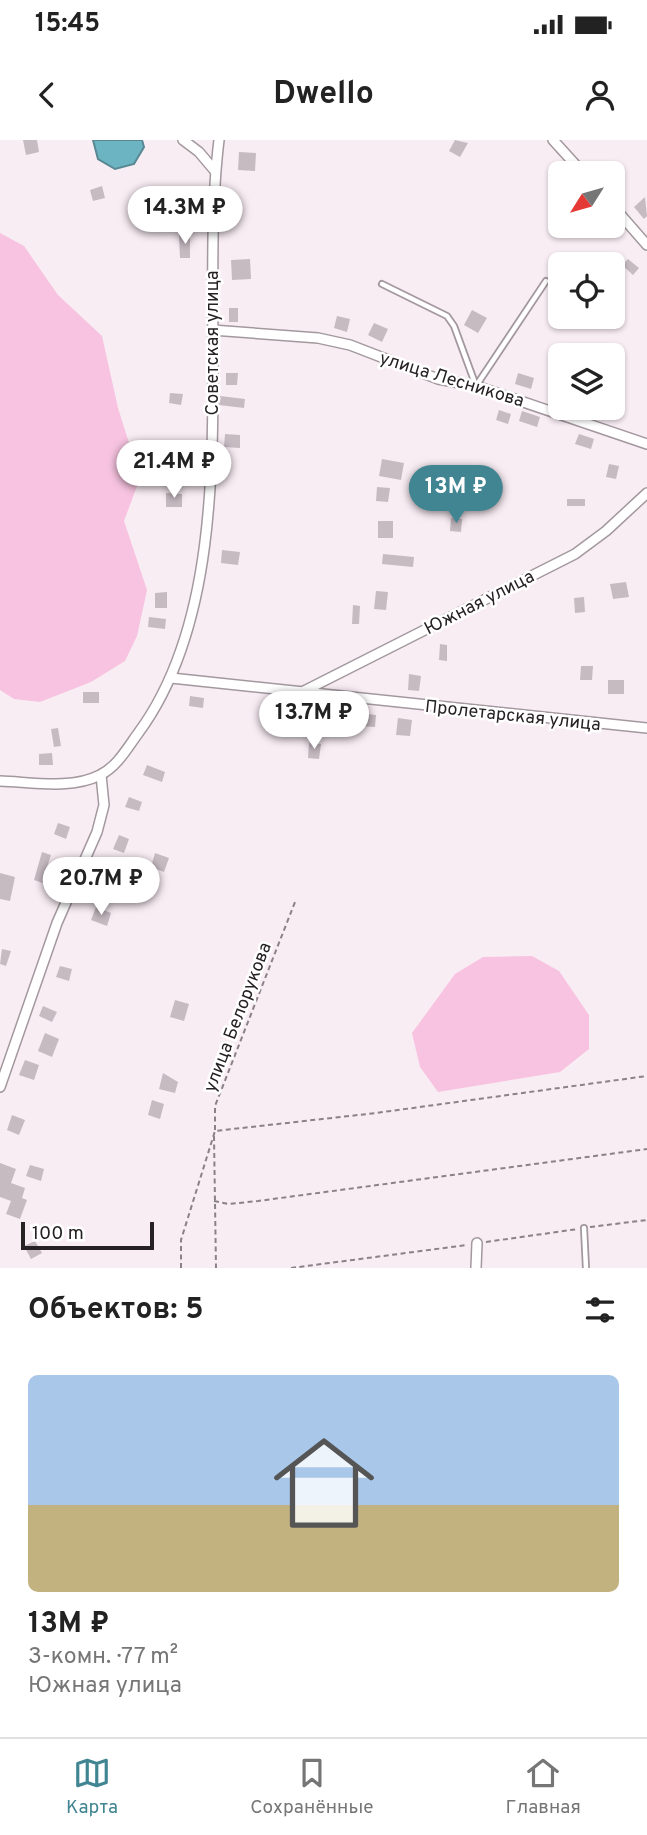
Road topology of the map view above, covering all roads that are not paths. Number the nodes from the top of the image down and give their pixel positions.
1 (183, 140) edge
2 (219, 140) edge
3 (552, 140) edge
4 (572, 161) edge
5 (215, 171) junction
6 (625, 220) edge
7 (647, 245) edge
8 (546, 281) dead end
9 (382, 284) dead end
10 (212, 330) junction
11 (476, 386) junction
12 (647, 444) edge
13 (647, 493) edge
14 (171, 678) junction
15 (299, 694) junction
16 (647, 728) edge
17 (101, 775) junction
18 (0, 781) edge
19 (0, 1087) edge
20 (584, 1228) dead end
21 (477, 1243) dead end
22 (476, 1268) edge
23 (586, 1268) edge

1 - 5 street
2 - 5 street, Советская улица
3 - 4 street
5 - 10 street, Советская улица
6 - 7 street
8 - 11 lane
9 - 11 lane
10 - 11 street, улица Лесникова
10 - 14 street, Советская улица
11 - 12 street, улица Лесникова
13 - 15 street, Южная улица
14 - 15 street, Пролетарская улица
14 - 17 street, Советская улица
15 - 16 street, Пролетарская улица
17 - 18 street
17 - 19 street
20 - 23 lane
21 - 22 street

